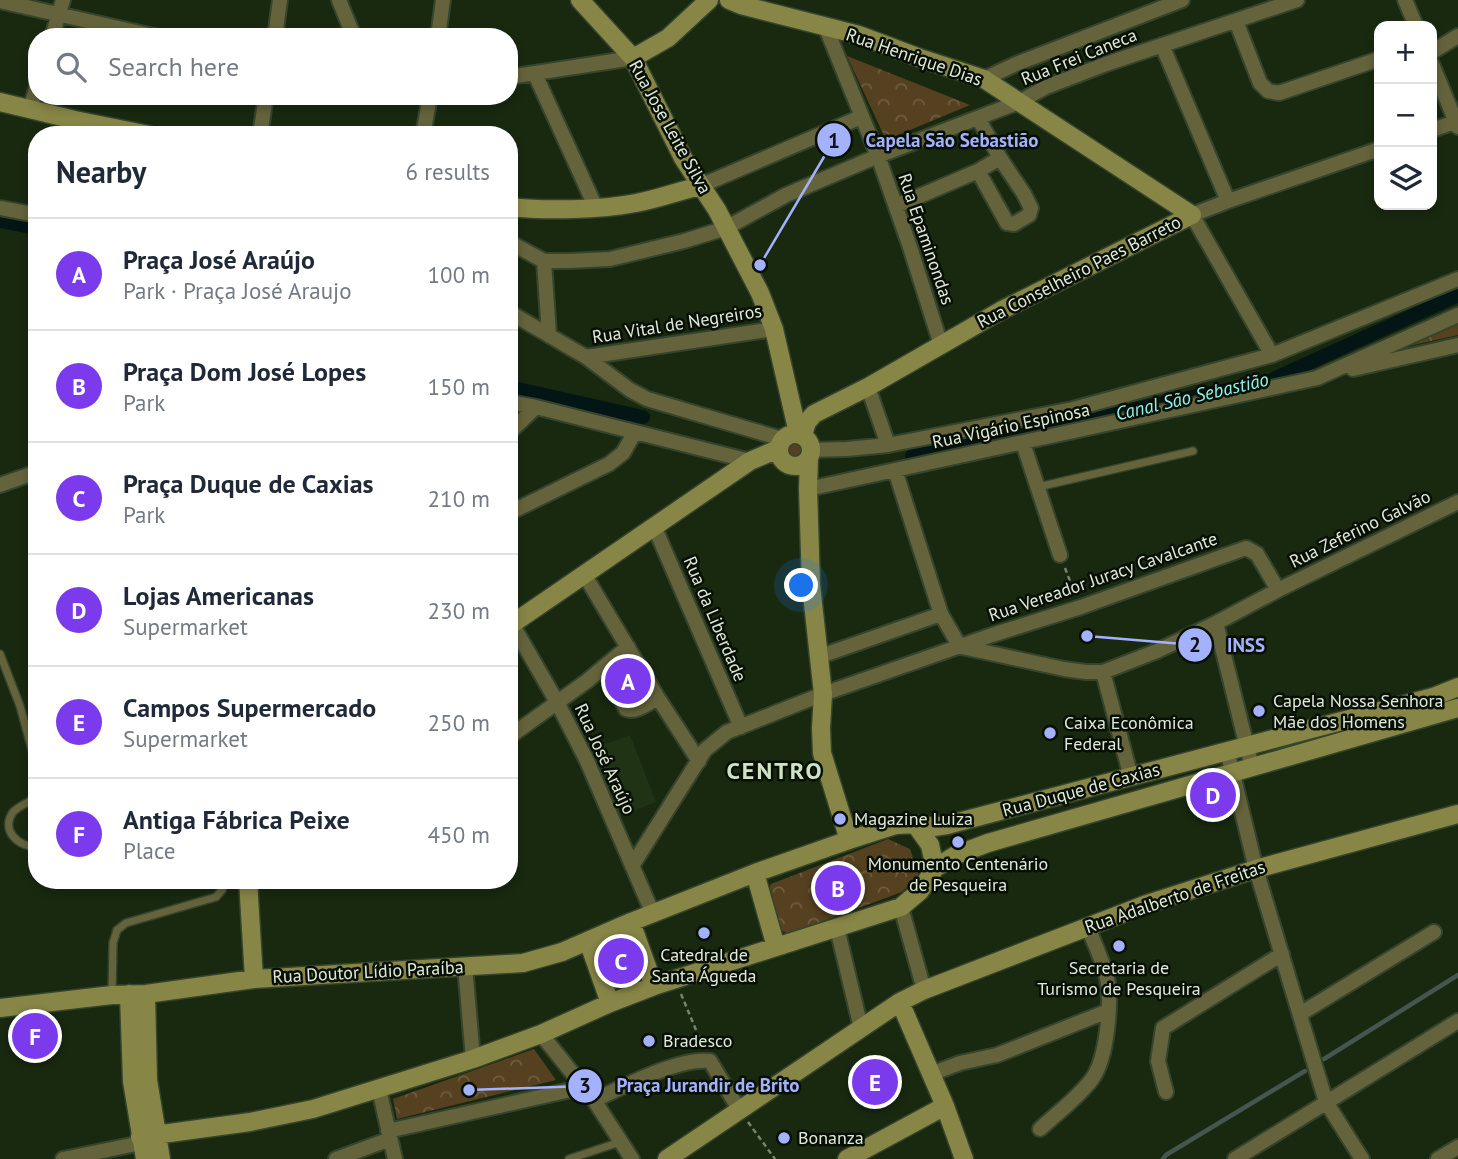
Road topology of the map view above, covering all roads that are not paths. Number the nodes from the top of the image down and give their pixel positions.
1 (63, 0) edge
2 (280, 0) edge
3 (339, 0) edge
4 (443, 0) edge
5 (580, 0) edge
6 (709, 0) edge
7 (729, 0) edge
8 (1182, 0) edge
9 (1297, 0) edge
10 (1405, 0) edge
11 (0, 1) edge
12 (1145, 6) edge
13 (58, 15) junction
14 (1236, 21) junction
15 (1414, 21) edge
16 (54, 28) edge
17 (117, 28) edge
18 (276, 28) edge
19 (350, 28) edge
20 (439, 28) edge
21 (826, 28) junction
22 (1458, 36) edge
23 (1162, 45) junction
24 (1437, 49) edge
25 (633, 58) junction
26 (1374, 61) edge
27 (535, 74) junction
28 (518, 76) edge
29 (1437, 76) edge
30 (984, 79) junction
31 (0, 102) edge
32 (1019, 102) junction
33 (31, 105) edge
34 (265, 105) edge
35 (428, 105) edge
36 (30, 109) junction
37 (861, 117) junction
38 (978, 118) junction
39 (1457, 124) edge
40 (109, 126) edge
41 (261, 126) edge
42 (425, 126) edge
43 (1437, 129) edge
44 (1374, 151) edge
45 (878, 156) junction
46 (1000, 158) junction
47 (978, 171) junction
48 (700, 186) junction
49 (1228, 201) junction
50 (896, 206) junction
51 (0, 208) edge
52 (518, 208) edge
53 (596, 208) junction
54 (28, 213) edge
55 (1192, 215) junction
56 (726, 228) junction
57 (518, 247) edge
58 (544, 261) junction
59 (1458, 279) edge
60 (1458, 315) edge
61 (518, 317) edge
62 (774, 329) junction
63 (549, 335) junction
64 (941, 345) junction
65 (1458, 345) edge
66 (1272, 355) junction
67 (586, 357) junction
68 (1317, 378) junction
69 (868, 387) junction
70 (518, 404) edge
71 (536, 407) junction
72 (518, 424) edge
73 (635, 432) junction
74 (1023, 443) junction
75 (797, 444) junction
76 (888, 446) junction
77 (1193, 451) dead end
78 (750, 461) junction
79 (895, 470) junction
80 (28, 475) edge
81 (0, 485) edge
82 (1038, 486) junction
83 (808, 489) junction
84 (1458, 502) edge
85 (518, 509) edge
86 (654, 526) junction
87 (1060, 555) road end
88 (584, 574) junction
89 (1278, 590) junction
90 (941, 614) junction
91 (518, 620) edge
92 (1216, 623) junction
93 (518, 637) edge
94 (628, 647) junction
95 (960, 647) junction
96 (0, 653) edge
97 (818, 657) junction
98 (604, 667) junction
99 (1103, 672) junction
100 (1458, 687) edge
101 (823, 694) junction
102 (657, 698) junction
103 (557, 702) junction
104 (1458, 708) edge
105 (741, 727) junction
106 (518, 730) edge
107 (28, 735) edge
108 (1246, 745) junction
109 (1227, 750) junction
110 (699, 761) junction
111 (1252, 767) junction
112 (1233, 772) junction
113 (1131, 777) junction
114 (28, 803) edge
115 (1458, 814) edge
116 (915, 824) junction
117 (849, 840) junction
118 (28, 847) edge
119 (632, 866) junction
120 (935, 868) junction
121 (1256, 869) junction
122 (755, 873) junction
123 (222, 889) edge
124 (249, 889) edge
125 (901, 907) junction
126 (653, 914) junction
127 (631, 922) junction
128 (1088, 927) junction
129 (837, 928) junction
130 (1434, 932) dead end
131 (588, 941) junction
132 (776, 947) junction
133 (1282, 954) junction
134 (465, 966) junction
135 (254, 979) junction
136 (654, 986) junction
137 (924, 990) junction
138 (129, 994) junction
139 (900, 1002) junction
140 (610, 1003) junction
141 (0, 1008) edge
142 (1108, 1011) junction
143 (1300, 1014) junction
144 (1458, 1021) edge
145 (862, 1028) junction
146 (541, 1034) junction
147 (472, 1059) junction
148 (931, 1074) junction
149 (584, 1087) junction
150 (379, 1089) junction
151 (1166, 1092) dead end
152 (594, 1100) junction
153 (1326, 1102) junction
154 (945, 1105) junction
155 (740, 1111) junction
156 (1040, 1129) dead end
157 (389, 1135) junction
158 (621, 1142) junction
159 (146, 1143) edge
160 (1458, 1147) edge
161 (860, 1156) edge
162 (63, 1159) edge
163 (161, 1159) edge
164 (335, 1159) edge
165 (395, 1159) edge
166 (569, 1159) edge
167 (632, 1159) edge
168 (667, 1159) edge
169 (964, 1159) edge
170 (1235, 1159) edge
171 (1362, 1159) edge
172 (1438, 1159) edge

1 - 13 street
2 - 18 street
3 - 19 street
4 - 20 street
5 - 25 main road, Rua Jose Leite Silva
6 - 25 main road
7 - 21 main road, Rua Henrique Dias
8 - 12 street, Rua Frei Caneca
9 - 14 street, Rua Frei Caneca
10 - 15 street
11 - 13 street
12 - 30 street, Rua Frei Caneca
13 - 16 street
13 - 17 street
14 - 23 street, Rua Frei Caneca
14 - 26 street
21 - 30 main road, Rua Henrique Dias
21 - 37 street, Rua Epaminondas
22 - 24 street
23 - 32 street, Rua Frei Caneca
23 - 49 street
25 - 27 street
25 - 48 main road, Rua Jose Leite Silva
27 - 28 street
27 - 53 street
29 - 39 street
30 - 32 main road, Rua Henrique Dias
31 - 36 main road
32 - 38 street, Rua Frei Caneca
32 - 55 main road, Rua Henrique Dias
33 - 36 street
34 - 41 street
35 - 42 street
36 - 40 main road
37 - 45 street, Rua Epaminondas
37 - 48 street
38 - 45 street, Rua Frei Caneca
38 - 46 street
39 - 43 street
44 - 49 street, Rua Conselheiro Paes Barreto
45 - 50 street, Rua Epaminondas
45 - 56 street, Rua Frei Caneca
46 - 47 street
46 - 47 street
47 - 50 street
48 - 53 main road
48 - 56 main road, Rua Jose Leite Silva
49 - 55 street, Rua Conselheiro Paes Barreto
50 - 64 street, Rua Epaminondas
51 - 54 street
52 - 53 main road
55 - 64 main road, Rua Conselheiro Paes Barreto
55 - 66 street
56 - 58 street, Rua Frei Caneca
56 - 62 main road, Rua Jose Leite Silva
57 - 58 street
58 - 63 street
59 - 66 street, Rua Vigário Espinosa
60 - 68 street, Rua Vigário Espinosa
61 - 63 street, Rua Vigário Espinosa
62 - 67 street, Rua Vital de Negreiros
62 - 75 main road, Rua Jose Leite Silva
63 - 67 street, Rua Vigário Espinosa
64 - 69 main road, Rua Conselheiro Paes Barreto
65 - 68 street
66 - 76 street, Rua Vigário Espinosa
67 - 75 street, Rua Vigário Espinosa
68 - 74 street, Rua Vigário Espinosa
69 - 75 main road, Rua Conselheiro Paes Barreto
69 - 76 street
70 - 71 street
71 - 72 street
71 - 73 street
73 - 78 street
73 - 85 street
74 - 79 street, Rua Vigário Espinosa
74 - 82 street
75 - 76 street, Rua Vigário Espinosa
75 - 78 main road, Rua Conselheiro Paes Barreto
75 - 83 main road
75 - 83 main road
77 - 82 lane
78 - 86 main road, Rua Conselheiro Paes Barreto
79 - 83 street, Rua Vigário Espinosa
79 - 90 street
80 - 81 street
82 - 87 street
83 - 97 main road
84 - 89 street, Rua Zeferino Galvão
86 - 88 main road, Rua Conselheiro Paes Barreto
86 - 105 street, Rua da Liberdade
88 - 91 main road, Rua Conselheiro Paes Barreto
88 - 94 street
89 - 92 street, Rua Zeferino Galvão
89 - 95 street, Rua Vereador Juracy Cavalcante
90 - 95 street
90 - 97 street
92 - 99 street, Rua Zeferino Galvão
92 - 108 street
93 - 103 street, Rua José Araújo
94 - 98 street
94 - 102 street
95 - 99 street
95 - 101 street, Rua Vereador Juracy Cavalcante
96 - 107 lane
97 - 101 main road
98 - 102 street
98 - 103 street
99 - 113 street
100 - 108 main road, Rua Duque de Caxias
101 - 105 street, Rua Vereador Juracy Cavalcante
101 - 117 main road
102 - 110 street
103 - 106 street
103 - 119 street, Rua José Araújo
104 - 111 main road, Rua Duque de Caxias
105 - 110 street, Rua Vereador Juracy Cavalcante
108 - 109 main road, Rua Duque de Caxias
108 - 111 street
109 - 112 street
109 - 113 main road, Rua Duque de Caxias
110 - 119 street, Rua Vereador Juracy Cavalcante
111 - 112 main road, Rua Duque de Caxias
112 - 120 main road, Rua Duque de Caxias
112 - 121 street
113 - 116 main road, Rua Duque de Caxias
114 - 118 lane
115 - 121 main road, Rua Adalberto de Freitas
116 - 117 main road, Rua Duque de Caxias
116 - 120 main road
117 - 122 main road, Rua Duque de Caxias
119 - 126 street, Rua José Araújo
120 - 125 main road
121 - 128 main road, Rua Adalberto de Freitas
121 - 133 street
122 - 126 main road, Rua Doutor Lídio Paraíba
122 - 132 main road
123 - 138 lane
124 - 135 main road
125 - 129 main road
125 - 137 street
126 - 127 main road, Rua Doutor Lídio Paraíba
127 - 131 main road, Rua Doutor Lídio Paraíba
127 - 136 main road
128 - 137 main road, Rua Adalberto de Freitas
128 - 142 street
129 - 132 main road
129 - 145 street
130 - 143 street
131 - 134 main road, Rua Doutor Lídio Paraíba
131 - 140 main road
132 - 136 main road
133 - 143 street
133 - 151 street
134 - 135 main road, Rua Doutor Lídio Paraíba
134 - 147 street
135 - 138 main road, Rua Doutor Lídio Paraíba
136 - 140 main road
137 - 139 main road, Rua Adalberto de Freitas
138 - 141 main road, Rua Doutor Lídio Paraíba
138 - 159 main road
139 - 145 main road, Rua Adalberto de Freitas
139 - 148 main road
140 - 146 main road
142 - 148 street
142 - 156 street
143 - 153 street
144 - 153 street
145 - 155 main road, Rua Adalberto de Freitas
146 - 147 main road
146 - 149 street
147 - 150 main road
148 - 154 main road
149 - 152 street
149 - 157 street
150 - 157 street
150 - 159 main road
152 - 155 street
152 - 158 street
153 - 170 street
153 - 171 street
154 - 161 main road
154 - 169 main road
155 - 168 main road, Rua Adalberto de Freitas
157 - 164 street
157 - 165 street
158 - 166 lane
158 - 167 street
159 - 162 street
159 - 163 main road
160 - 172 street

